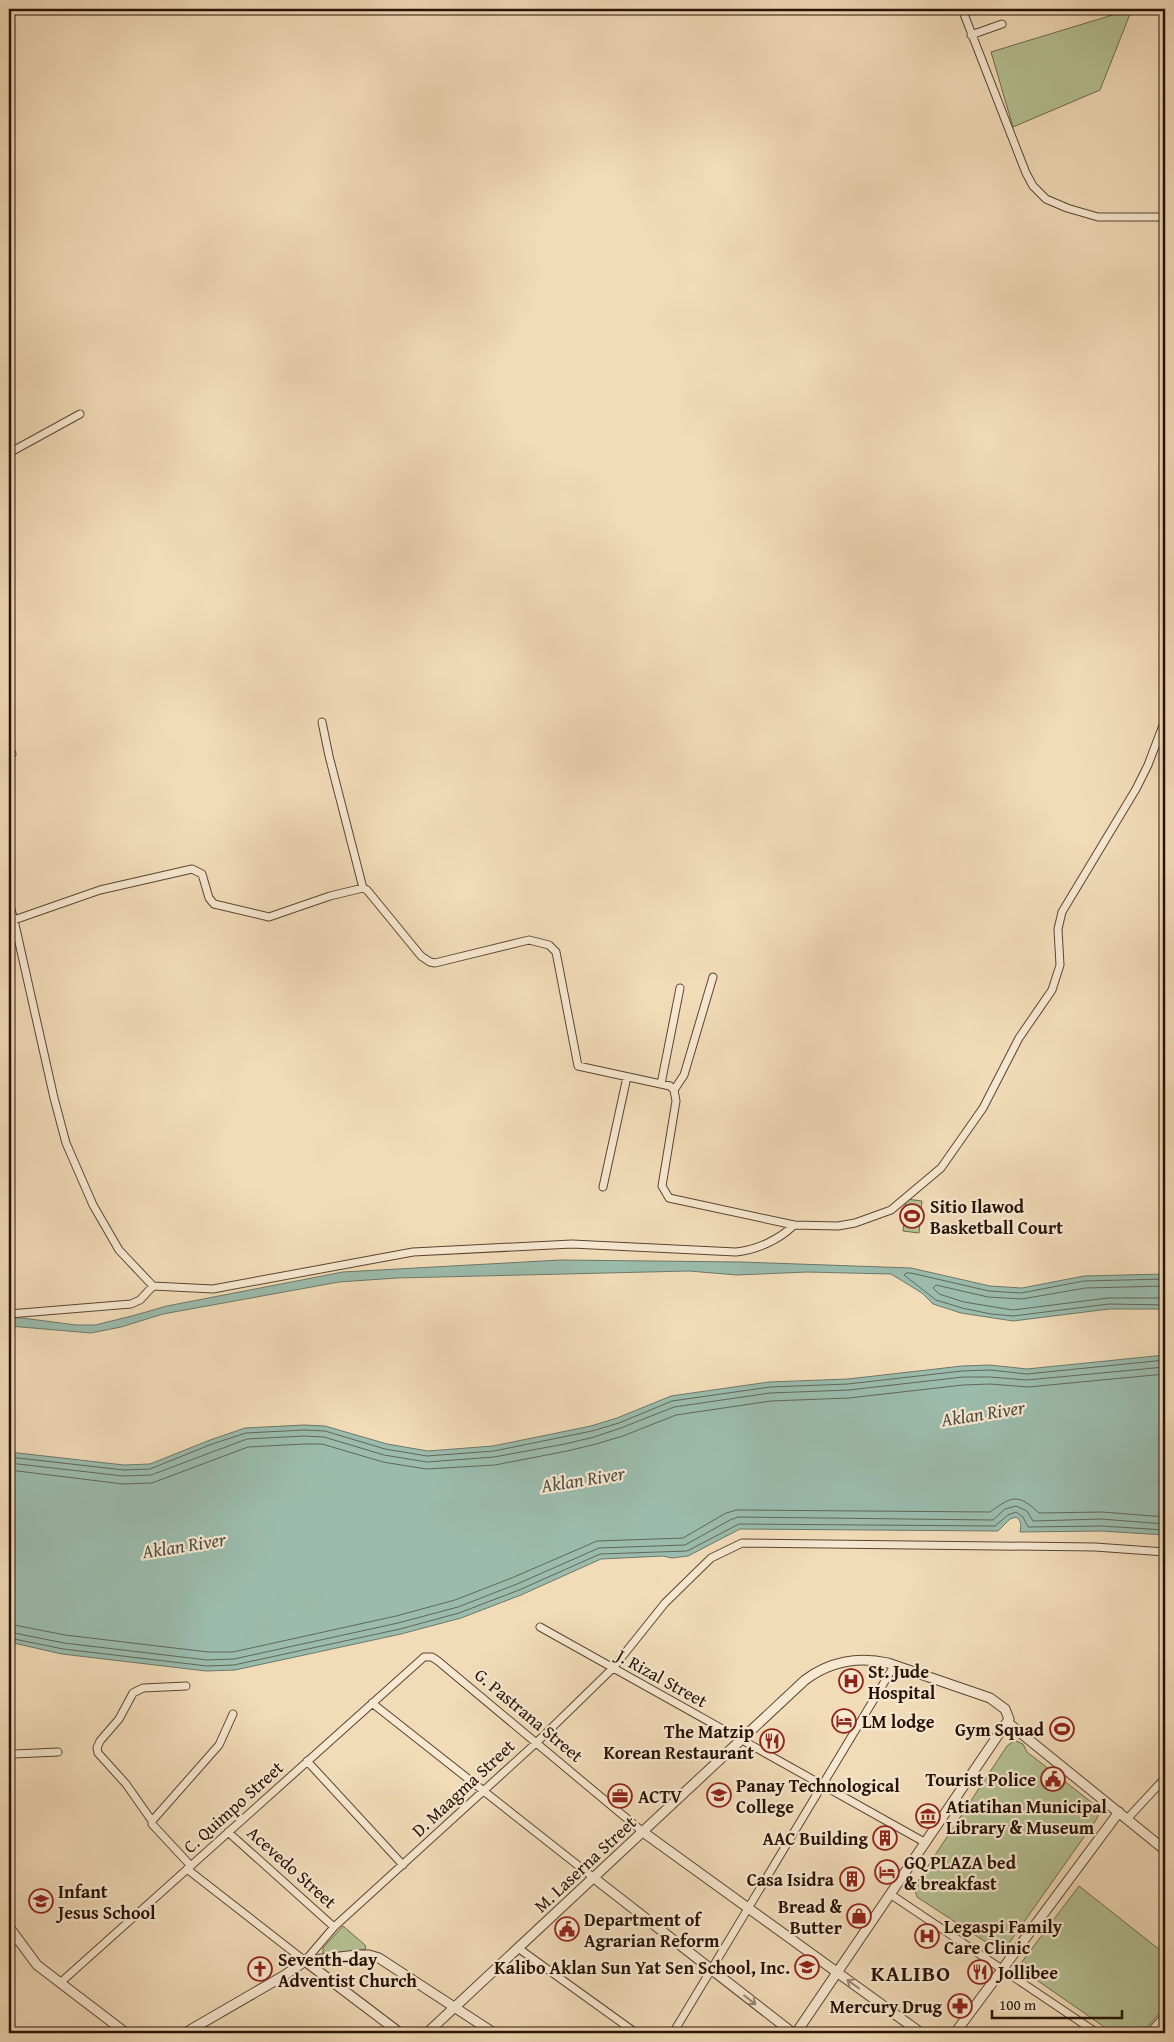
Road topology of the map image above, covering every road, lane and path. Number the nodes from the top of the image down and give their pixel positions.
1 (962, 9) edge
2 (1002, 24) dead end
3 (971, 36) junction
4 (1165, 218) edge
5 (80, 414) dead end
6 (9, 453) edge
7 (1165, 720) edge
8 (322, 722) dead end
9 (363, 888) junction
10 (9, 903) edge
11 (14, 920) junction
12 (713, 977) dead end
13 (680, 988) dead end
14 (627, 1077) junction
15 (661, 1084) junction
16 (674, 1090) junction
17 (603, 1187) dead end
18 (794, 1225) junction
19 (153, 1286) junction
20 (9, 1314) edge
21 (1165, 1552) edge
22 (540, 1627) dead end
23 (428, 1656) joint
24 (894, 1666) junction
25 (613, 1668) junction
26 (186, 1686) dead end
27 (372, 1703) junction
28 (233, 1714) dead end
29 (1008, 1720) junction
30 (742, 1740) junction
31 (536, 1743) junction
32 (58, 1752) dead end
33 (9, 1756) edge
34 (307, 1761) junction
35 (1165, 1778) edge
36 (822, 1785) junction
37 (483, 1791) junction
38 (1119, 1812) junction
39 (1127, 1819) junction
40 (152, 1821) junction
41 (228, 1832) junction
42 (643, 1832) junction
43 (926, 1842) junction
44 (1165, 1850) edge
45 (403, 1865) junction
46 (189, 1867) junction
47 (594, 1878) junction
48 (890, 1894) junction
49 (748, 1908) junction
50 (9, 1927) edge
51 (334, 1927) junction
52 (12, 1939) edge
53 (518, 1948) junction
54 (305, 1961) junction
55 (1003, 1969) junction
56 (711, 1970) junction
57 (837, 1972) junction
58 (60, 1983) junction
59 (456, 2007) junction
60 (1165, 2017) edge
61 (126, 2033) edge
62 (185, 2033) edge
63 (400, 2033) edge
64 (427, 2033) edge
65 (494, 2033) edge
66 (636, 2033) edge
67 (673, 2033) edge
68 (795, 2033) edge
69 (921, 2033) edge
70 (955, 2033) edge
71 (1097, 2033) edge
72 (1150, 2033) edge

1 - 3 street
2 - 3 street
3 - 4 street
5 - 6 street
7 - 18 street
8 - 9 street
9 - 11 street
9 - 14 street
10 - 11 street
11 - 19 street
12 - 16 street
13 - 15 street
14 - 15 street
14 - 17 street
15 - 16 street
16 - 18 street
18 - 19 street
19 - 20 street
21 - 25 street, D. Maagma Street
22 - 25 street, J. Rizal Street
23 - 27 street, C. Quimpo Street
23 - 31 street, G. Pastrana Street
24 - 29 street, M. Laserna Street
24 - 30 street, M. Laserna Street
24 - 36 street
25 - 30 street, J. Rizal Street
25 - 31 street, D. Maagma Street
26 - 40 street
27 - 34 street, C. Quimpo Street
27 - 37 street
28 - 40 street
29 - 38 street, M. Laserna Street
29 - 43 street
30 - 36 street, J. Rizal Street
30 - 42 street, M. Laserna Street
31 - 37 street, D. Maagma Street
31 - 42 street, G. Pastrana Street
32 - 33 street
34 - 41 street, C. Quimpo Street
34 - 45 street
35 - 39 street
36 - 43 street, J. Rizal Street
36 - 49 street
37 - 45 street, D. Maagma Street
37 - 47 street
38 - 39 street, M. Laserna Street
38 - 55 street
39 - 44 street, M. Laserna Street
40 - 46 street
41 - 46 street, C. Quimpo Street
41 - 51 street, Acevedo Street
42 - 47 street, M. Laserna Street
42 - 49 street, G. Pastrana Street
43 - 48 street
45 - 51 street, D. Maagma Street
46 - 54 street
46 - 58 street, C. Quimpo Street
47 - 53 street, M. Laserna Street
47 - 56 street
48 - 55 street
48 - 57 street
49 - 56 street
49 - 57 street, G. Pastrana Street
50 - 52 street
51 - 54 street, D. Maagma Street
52 - 58 street
53 - 59 street, M. Laserna Street
53 - 66 street
54 - 59 street
54 - 62 street, D. Maagma Street
54 - 63 street
55 - 70 street
55 - 71 street
56 - 67 street
56 -> 68 street
57 - 68 street
69 -> 57 street, G. Pastrana Street
58 - 61 street
59 - 64 street, M. Laserna Street
59 - 65 street
60 - 72 street

